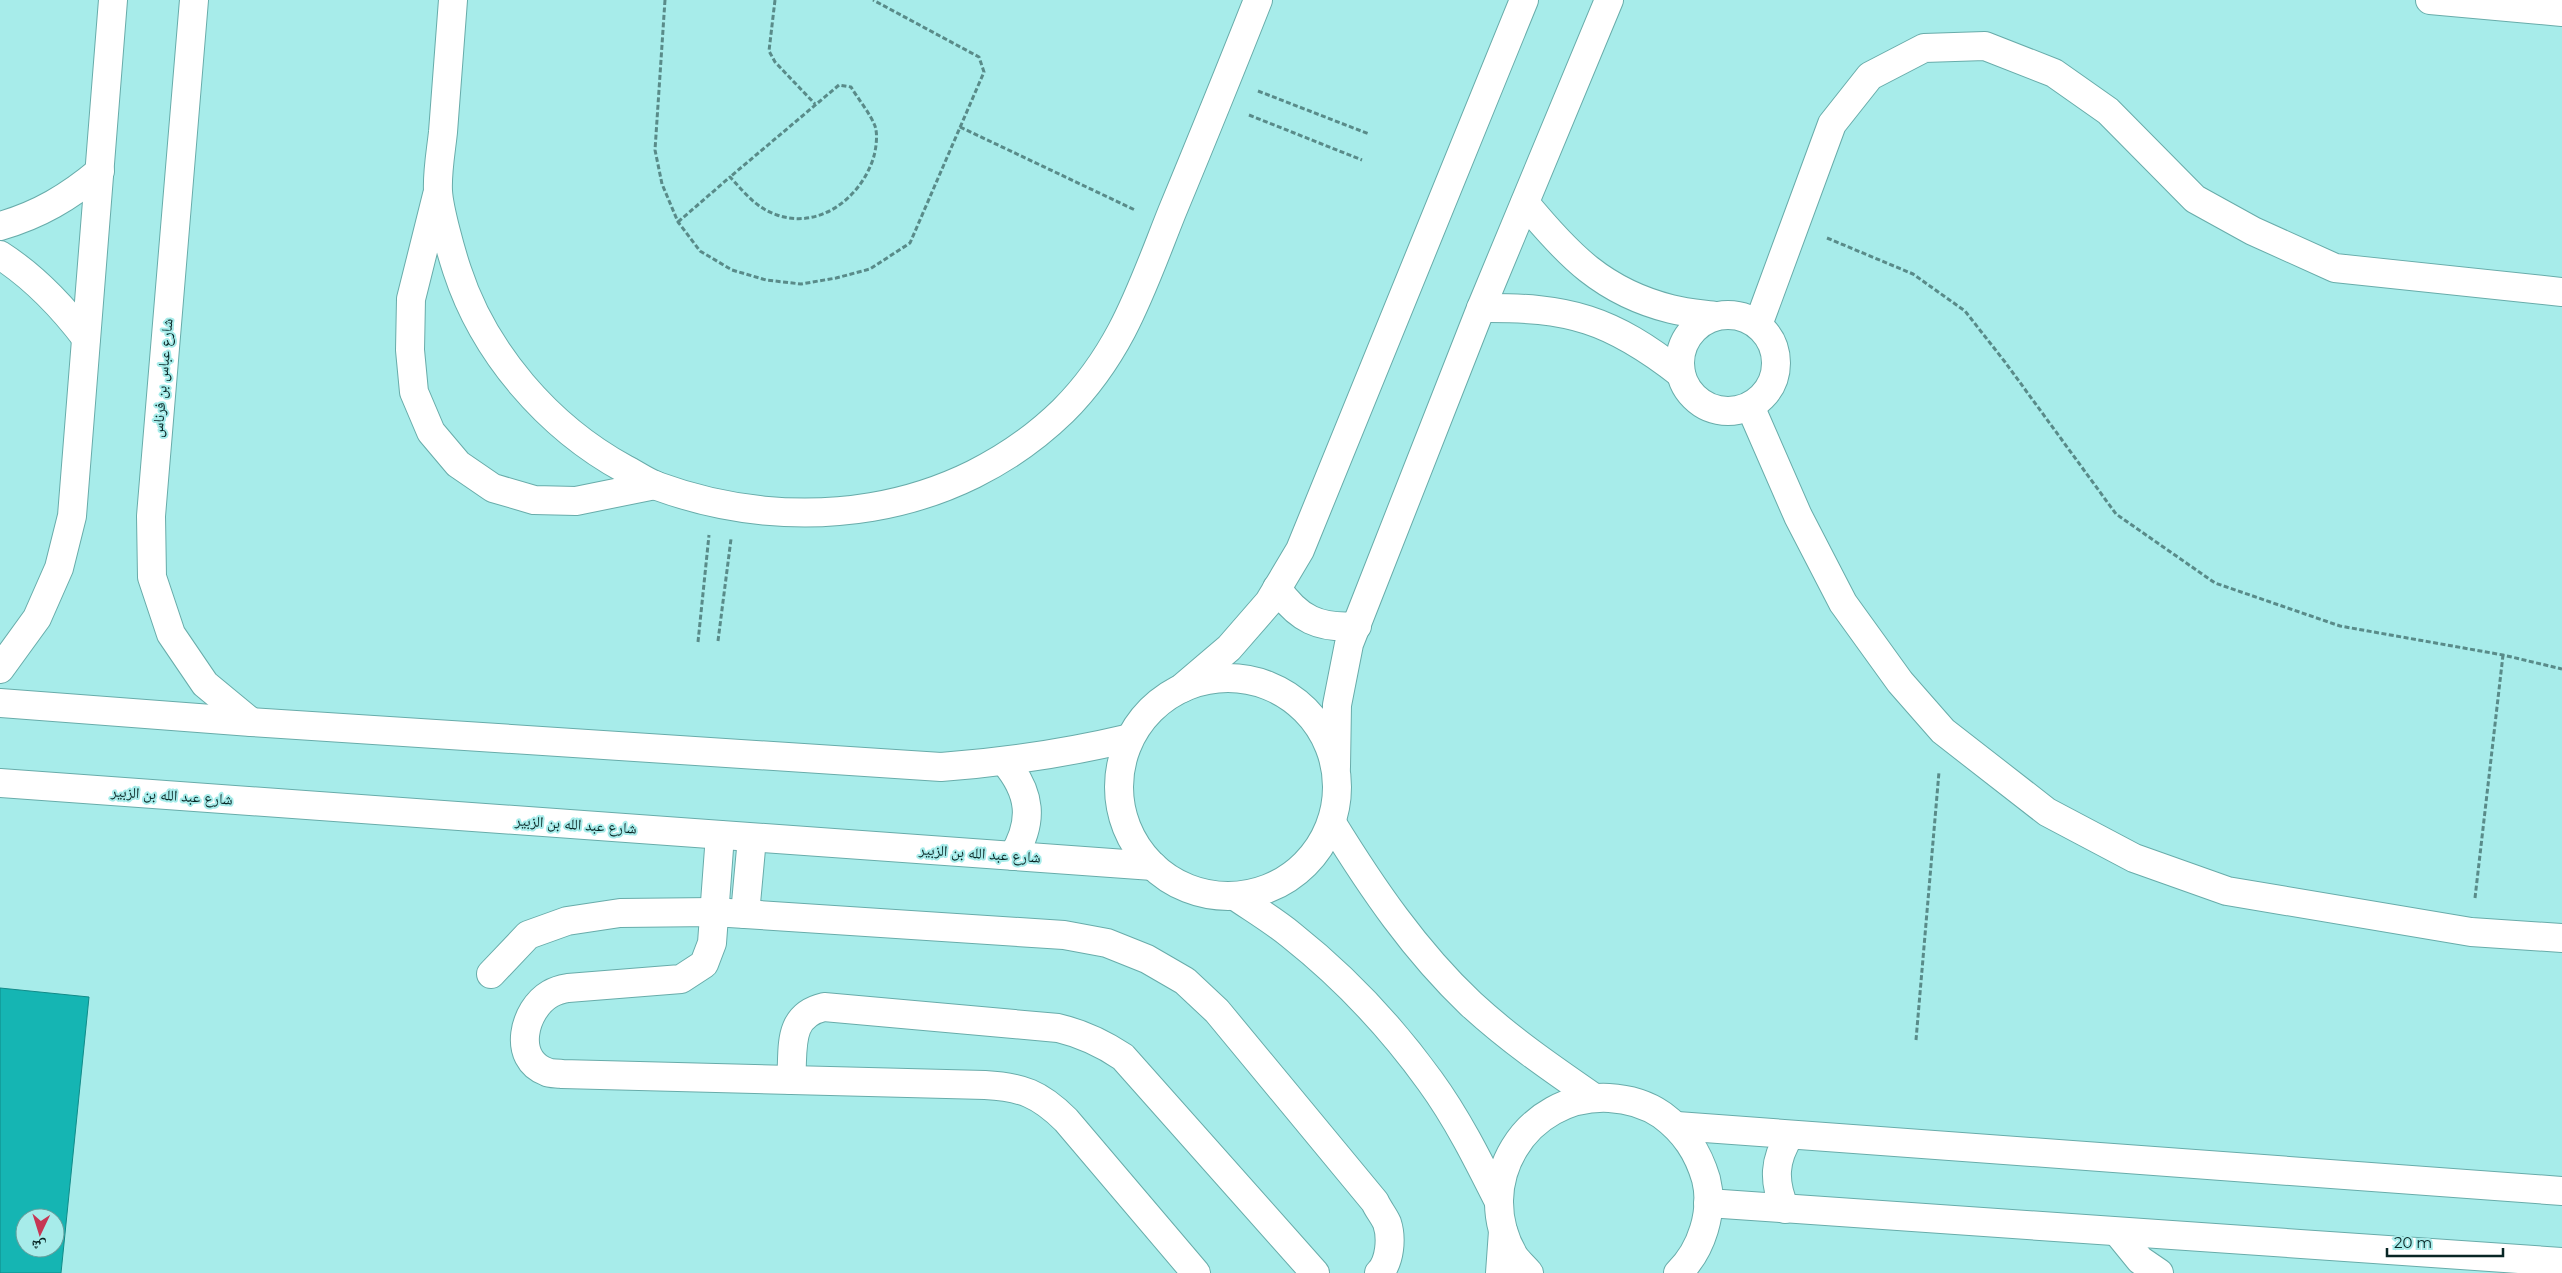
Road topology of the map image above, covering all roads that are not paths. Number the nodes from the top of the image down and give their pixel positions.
1 (113, 0) edge
2 (194, 0) edge
3 (454, 0) edge
4 (1258, 0) edge
5 (1524, 0) edge
6 (1609, 0) edge
7 (2430, 0) edge
8 (2562, 12) edge
9 (100, 171) junction
10 (438, 192) junction
11 (1525, 203) junction
12 (0, 226) edge
13 (0, 255) edge
14 (2562, 292) edge
15 (1481, 308) junction
16 (1717, 316) junction
17 (1758, 325) junction
18 (86, 338) junction
19 (1681, 374) junction
20 (1750, 406) junction
21 (655, 485) junction
22 (1277, 588) junction
23 (1357, 626) junction
24 (0, 669) edge
25 (1182, 688) junction
26 (0, 703) edge
27 (251, 722) junction
28 (1130, 738) junction
29 (1004, 762) junction
30 (1336, 767) junction
31 (0, 783) edge
32 (1332, 823) junction
33 (720, 835) junction
34 (752, 838) junction
35 (1013, 856) junction
36 (1153, 866) junction
37 (1235, 896) junction
38 (714, 912) junction
39 (745, 914) junction
40 (2562, 938) edge
41 (491, 974) dead end
42 (792, 1080) junction
43 (1593, 1097) junction
44 (1677, 1126) junction
45 (1790, 1135) junction
46 (2562, 1191) edge
47 (1498, 1200) junction
48 (1708, 1203) junction
49 (1785, 1209) junction
50 (1503, 1229) junction
51 (2118, 1233) junction
52 (2562, 1262) edge
53 (1196, 1273) edge
54 (1315, 1273) edge
55 (1379, 1273) edge
56 (1500, 1273) edge
57 (1529, 1273) edge
58 (1678, 1273) edge
59 (2159, 1273) edge

1 - 9 street
2 - 27 street, شارع عباس بن فرناس
3 - 10 street
4 - 21 street
5 - 22 street
6 - 11 street
7 - 8 street
9 - 12 street
9 - 18 street
10 - 21 street
10 - 21 street
11 - 15 street
11 - 16 street
13 - 18 street
14 - 17 street
15 - 19 street
15 - 23 street
16 - 17 street
16 - 19 street
17 - 20 street
18 - 24 street
19 - 20 street
20 - 40 street
22 - 23 street
22 - 25 street
23 - 30 street
25 - 28 street
25 - 30 street
26 - 27 street
27 - 29 street
28 - 29 street
28 - 36 street
29 - 35 street
30 - 32 street
31 - 33 street, شارع عبد الله بن الزبير
32 - 37 street
32 - 43 street
33 - 34 street, شارع عبد الله بن الزبير
33 - 38 street
34 - 35 street, شارع عبد الله بن الزبير
34 - 39 street
35 - 36 street, شارع عبد الله بن الزبير
36 - 37 street
37 - 47 street
38 - 39 street
38 - 41 street
38 - 42 street
39 - 55 street
42 - 53 street
42 - 54 street
43 - 44 street
43 - 47 street
44 - 45 street
44 - 48 street
45 - 46 street
45 - 49 street
47 - 50 street
48 - 49 street
48 - 58 street
49 - 51 street
50 - 56 street
50 - 57 street
51 - 52 street
51 - 59 street

